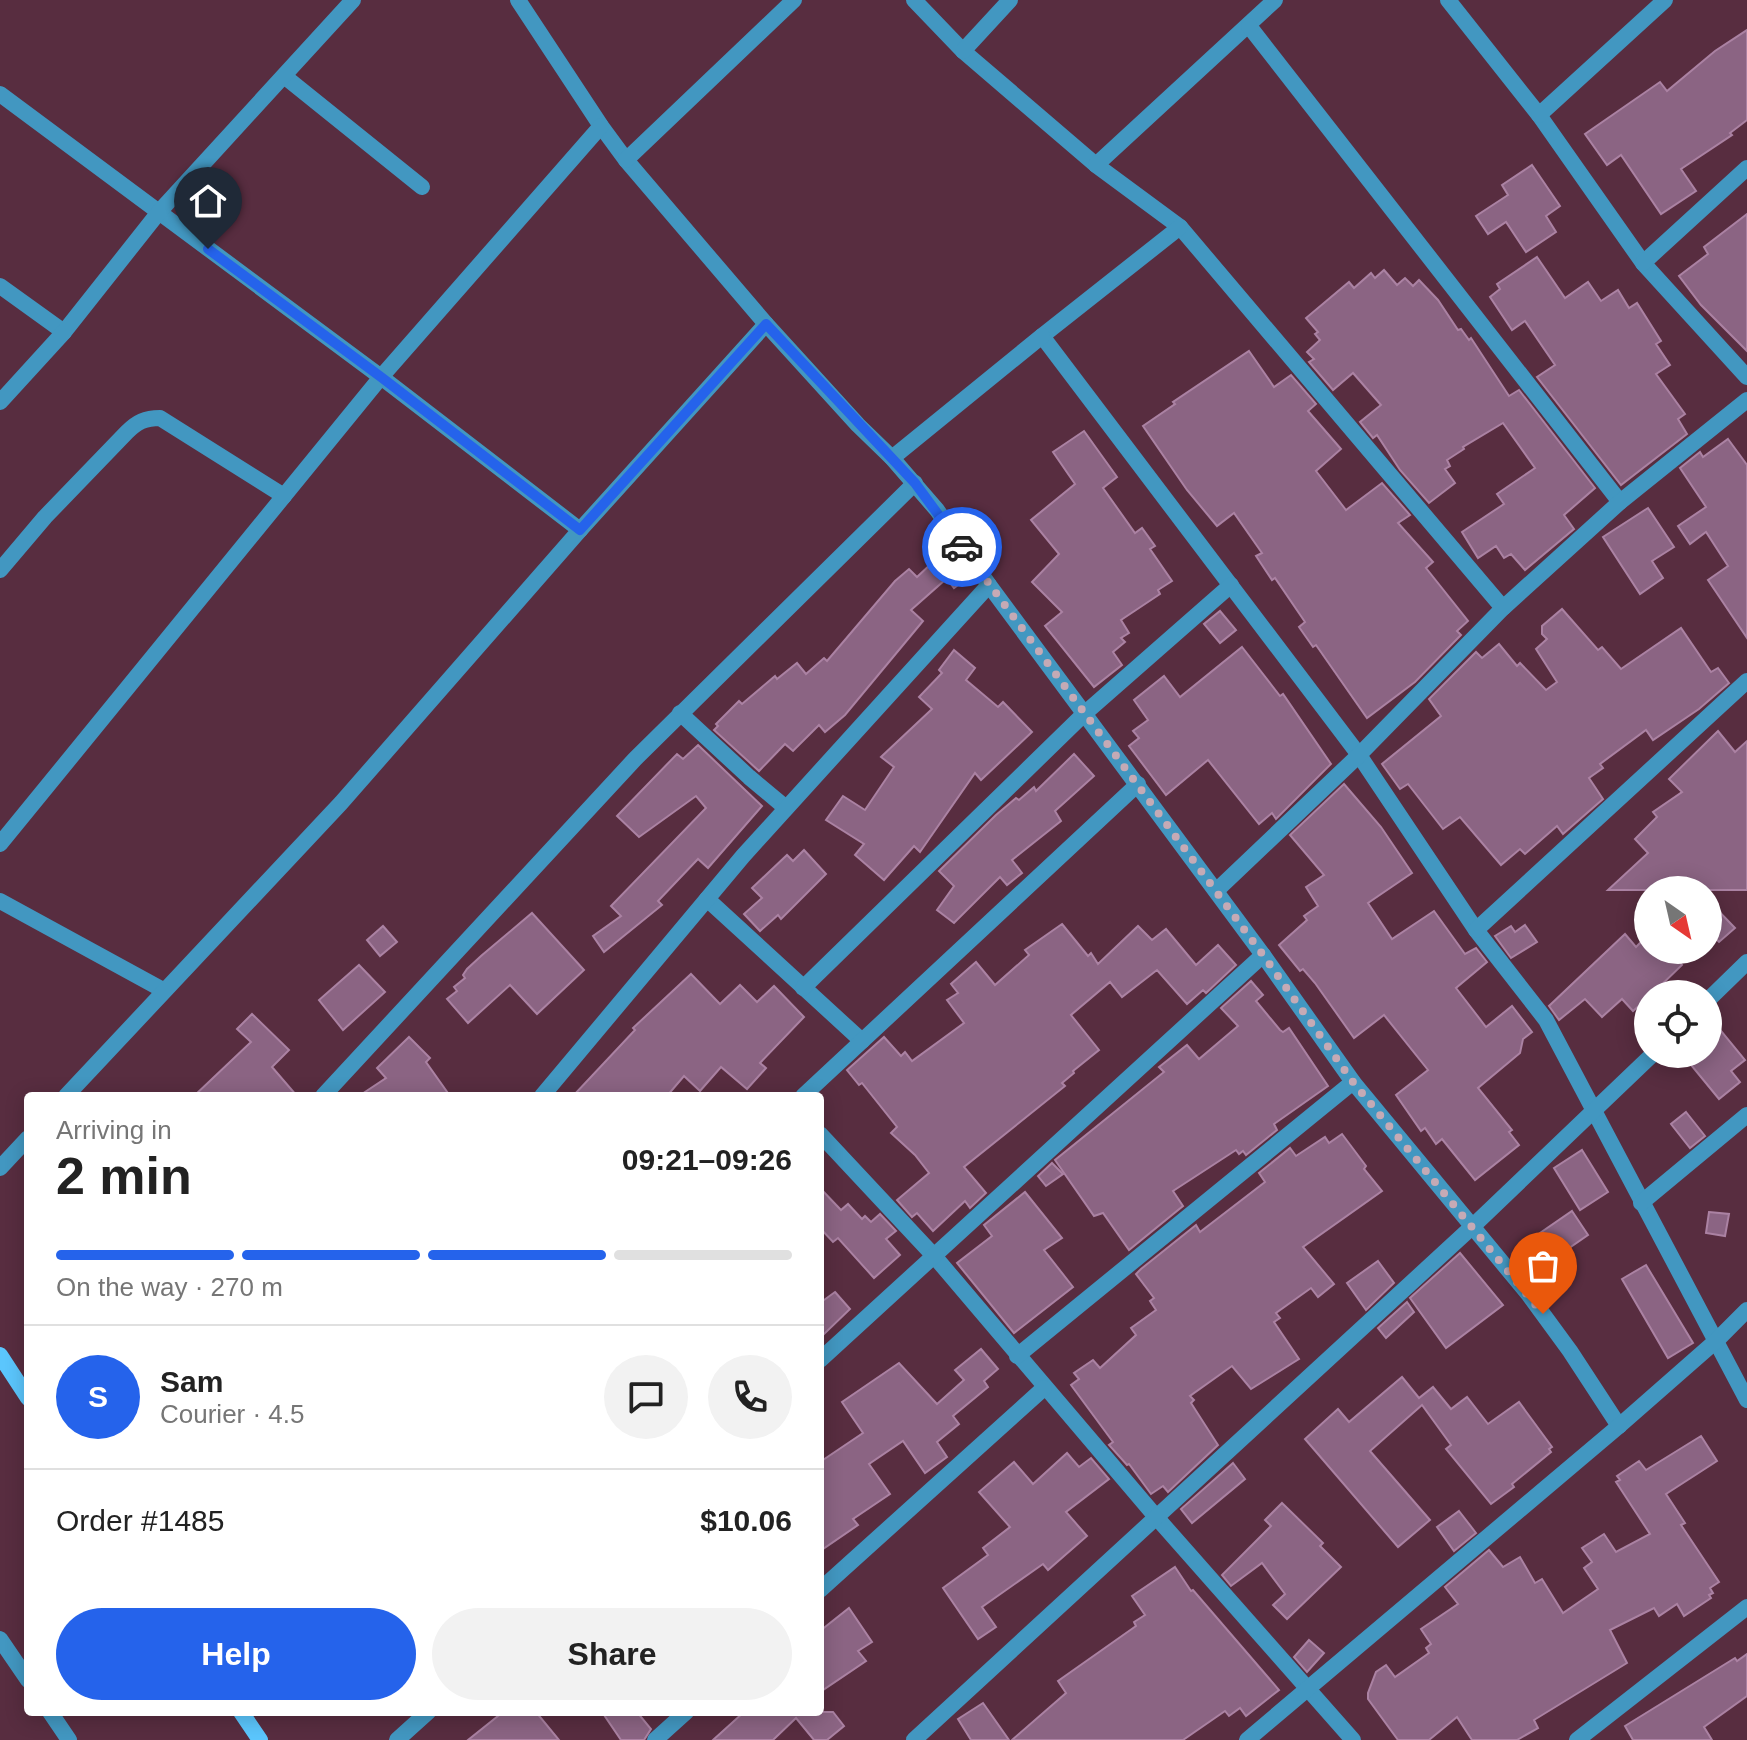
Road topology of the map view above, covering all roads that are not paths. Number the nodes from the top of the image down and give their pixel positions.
1 (518, 0) edge
2 (794, 0) edge
3 (914, 0) edge
4 (1010, 0) edge
5 (1275, 0) edge
6 (1448, 0) edge
7 (1665, 0) edge
8 (351, 1) edge
9 (1249, 26) junction
10 (963, 51) junction
11 (284, 76) junction
12 (0, 94) edge
13 (1539, 115) junction
14 (601, 126) junction
15 (626, 160) junction
16 (1096, 165) junction
17 (1747, 168) edge
18 (422, 187) dead end
19 (159, 212) junction
20 (1180, 227) junction
21 (1643, 263) junction
22 (0, 286) edge
23 (766, 324) junction
24 (64, 332) junction
25 (1042, 336) junction
26 (381, 377) junction
27 (1747, 377) edge
28 (1747, 400) edge
29 (0, 402) edge
30 (892, 458) junction
31 (915, 483) junction
32 (284, 496) junction
33 (1620, 502) junction
34 (580, 530) junction
35 (0, 570) edge
36 (989, 585) junction
37 (1231, 585) junction
38 (1503, 608) junction
39 (1747, 681) edge
40 (680, 713) junction
41 (1084, 714) junction
42 (1359, 755) junction
43 (1138, 784) junction
44 (786, 808) junction
45 (0, 844) edge
46 (1216, 891) junction
47 (707, 899) junction
48 (0, 901) edge
49 (1476, 930) junction
50 (1263, 955) junction
51 (1744, 972) edge
52 (803, 988) junction
53 (1722, 989) edge
54 (163, 990) junction
55 (862, 1041) junction
56 (1639, 1068) edge
57 (1353, 1082) junction
58 (70, 1092) edge
59 (327, 1092) edge
60 (545, 1092) edge
61 (807, 1092) edge
62 (1593, 1113) junction
63 (1747, 1115) edge
64 (824, 1138) edge
65 (24, 1142) edge
66 (0, 1168) edge
67 (1641, 1203) junction
68 (1473, 1226) junction
69 (935, 1257) junction
70 (1747, 1310) edge
71 (1717, 1340) junction
72 (0, 1355) edge
73 (824, 1356) edge
74 (1017, 1356) junction
75 (1044, 1388) junction
76 (24, 1392) edge
77 (1747, 1400) edge
78 (1619, 1426) junction
79 (1157, 1518) junction
80 (824, 1586) edge
81 (1747, 1607) edge
82 (0, 1639) edge
83 (24, 1674) edge
84 (1309, 1689) junction
85 (53, 1716) edge
86 (244, 1716) edge
87 (424, 1716) edge
88 (682, 1716) edge
89 (69, 1740) edge
90 (260, 1740) edge
91 (397, 1740) edge
92 (655, 1740) edge
93 (914, 1740) edge
94 (1247, 1740) edge
95 (1353, 1740) edge
96 (1577, 1740) edge

1 - 14 street
2 - 15 street
3 - 10 street
4 - 10 street
5 - 9 street
6 - 13 street
7 - 13 street
8 - 11 street
9 - 16 street
9 - 33 street
10 - 16 street
11 - 18 street
11 - 19 street
12 - 19 street
13 - 21 street
14 - 15 street
14 - 26 street
15 - 23 street
16 - 20 street
17 - 21 street
19 - 24 street
19 - 26 street
20 - 25 street
20 - 38 street
21 - 27 street
22 - 24 street
23 - 30 street
23 - 34 street
24 - 29 street
25 - 30 street
25 - 37 street
26 - 32 street
26 - 34 street
28 - 33 street
30 - 31 street
31 - 36 street
31 - 40 street
32 - 35 street
32 - 45 street
33 - 38 street
34 - 54 street
36 - 41 street
36 - 44 street
37 - 41 street
37 - 42 street
38 - 42 street
39 - 49 street
40 - 44 street
40 - 59 street
41 - 43 street
41 - 52 street
42 - 46 street
42 - 49 street
43 - 46 street
43 - 55 street
44 - 47 street
46 - 50 street
47 - 52 street
47 - 60 street
48 - 54 street
49 - 62 street
50 - 57 street
50 - 69 street
51 - 53 street
52 - 55 street
54 - 58 street
55 - 61 street
56 - 62 street
57 - 68 street
57 - 74 street
62 - 67 street
62 - 68 street
63 - 67 street
64 - 69 street
65 - 66 street
67 - 71 street
68 - 78 street
68 - 79 street
69 - 73 street
69 - 74 street
70 - 71 street
71 - 77 street
71 - 78 street
72 - 76 street
74 - 75 street
75 - 79 street
75 - 80 street
78 - 84 street
79 - 84 street
79 - 93 street
81 - 96 street
82 - 83 street
84 - 94 street
84 - 95 street
85 - 89 street
86 - 90 street
87 - 91 street
88 - 92 street

